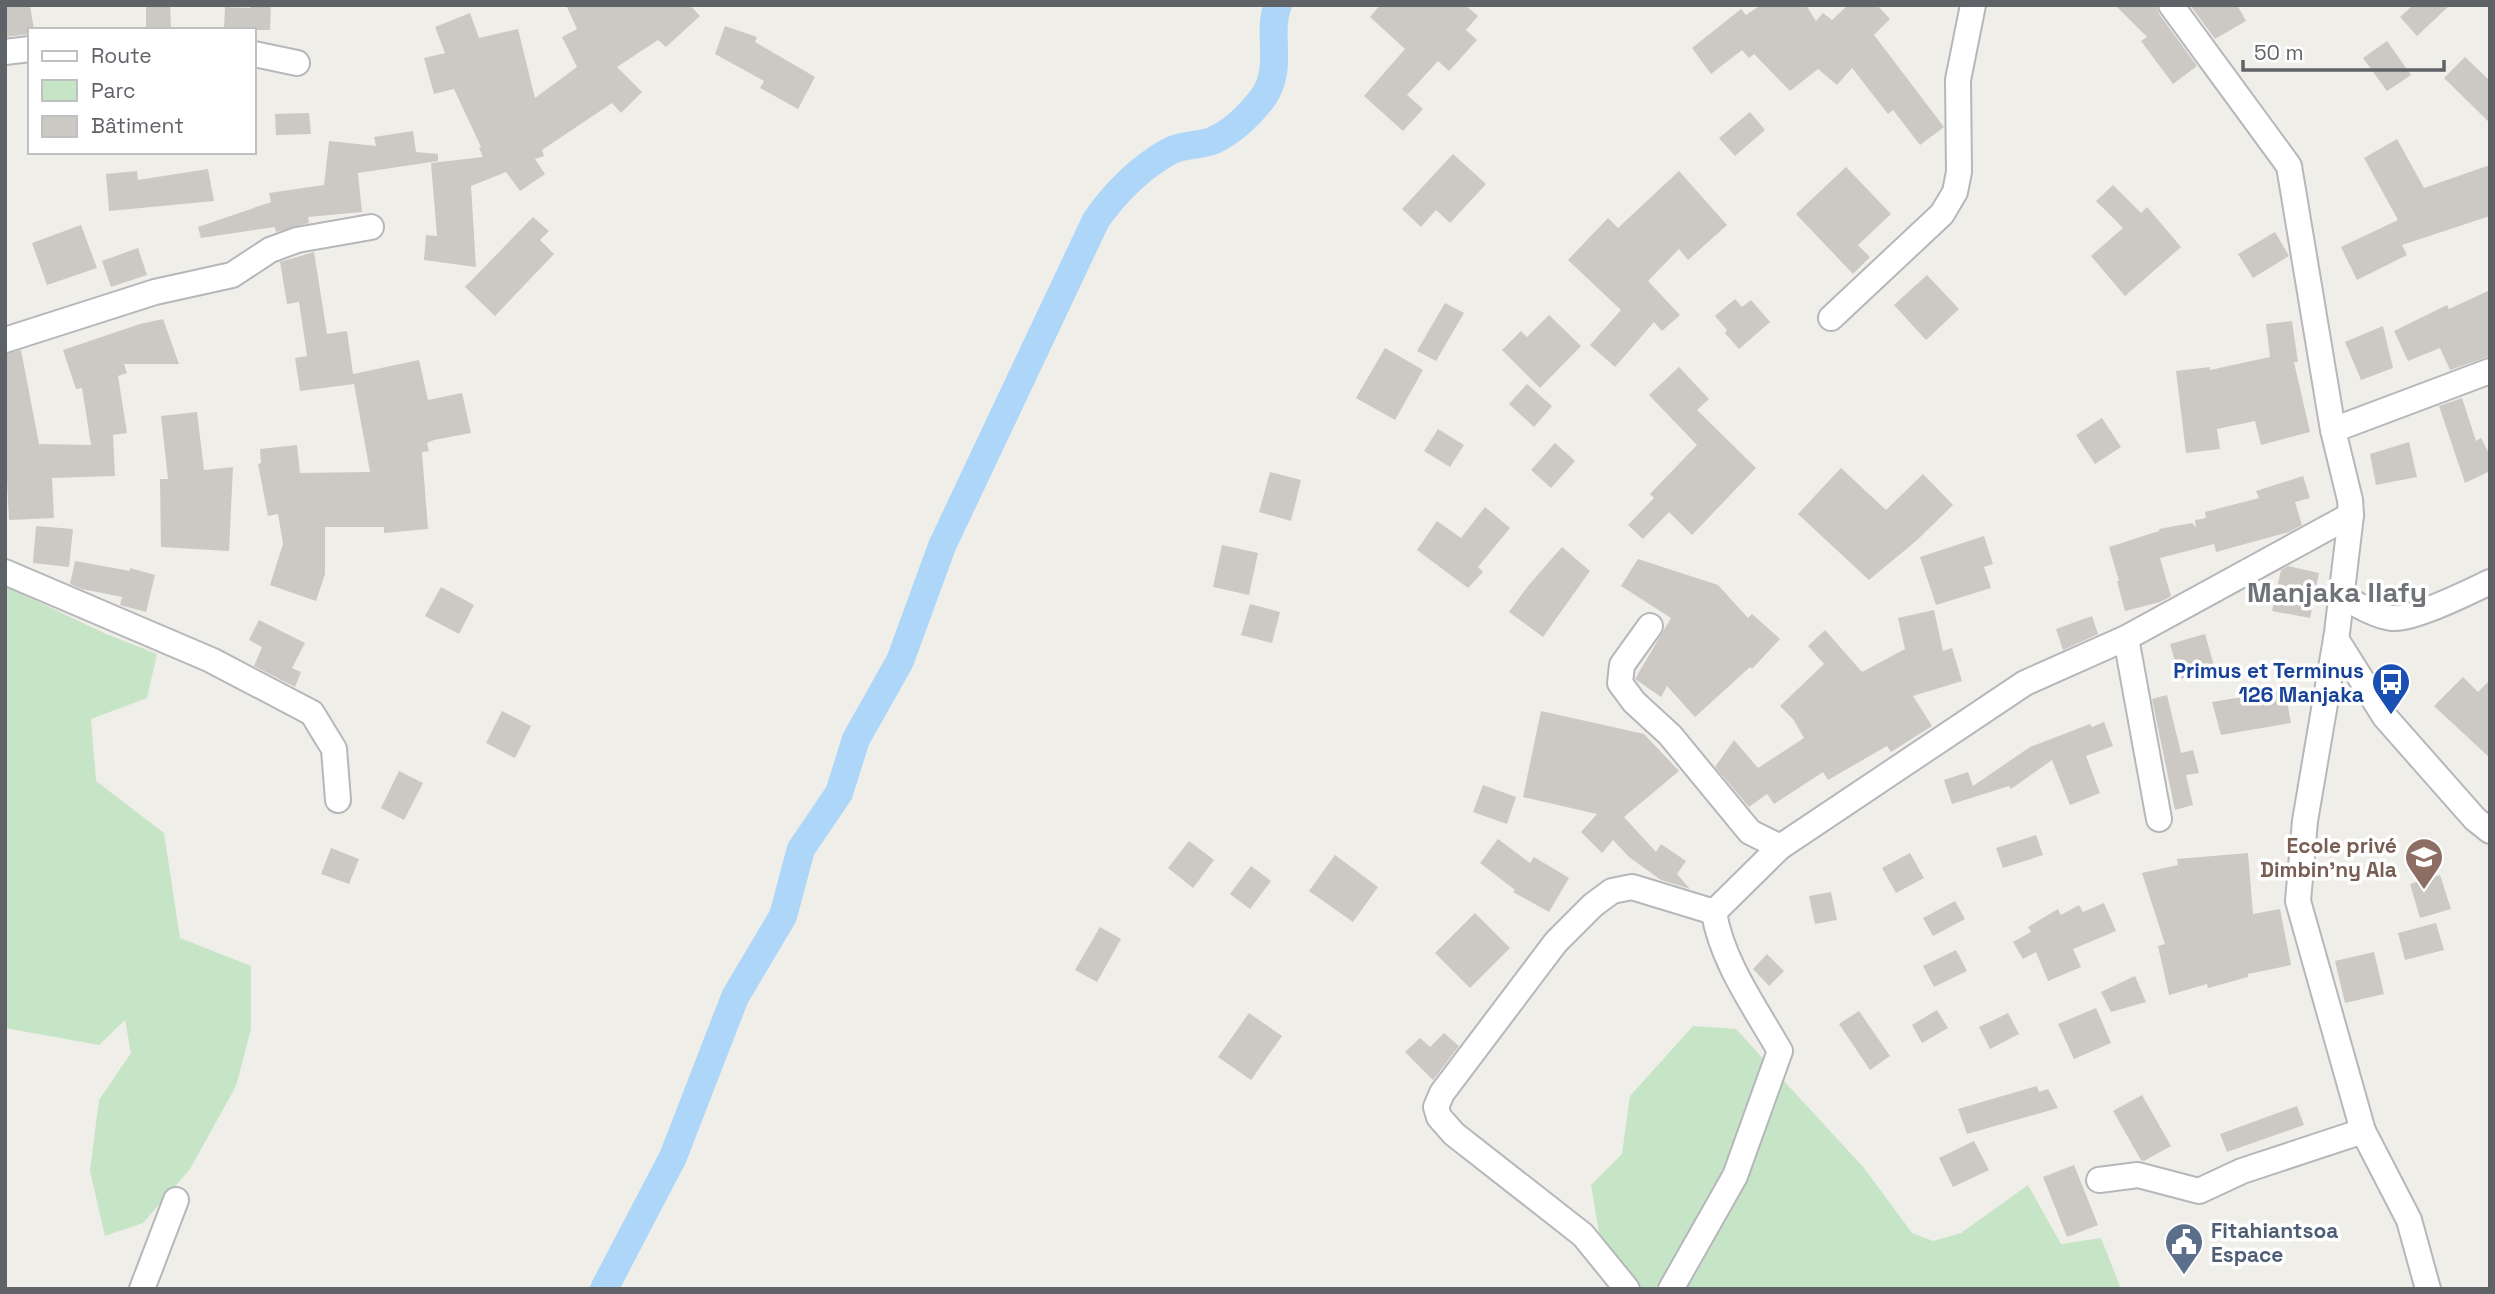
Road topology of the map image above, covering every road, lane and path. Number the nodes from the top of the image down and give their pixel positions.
1 (1972, 5) edge
2 (2171, 5) edge
3 (28, 49) edge
4 (5, 52) edge
5 (256, 54) edge
6 (297, 63) dead end
7 (371, 227) dead end
8 (1831, 318) dead end
9 (5, 340) edge
10 (2490, 371) edge
11 (2333, 430) junction
12 (2351, 514) junction
13 (5, 572) edge
14 (2490, 582) edge
15 (2342, 596) junction
16 (1650, 626) dead end
17 (2126, 638) junction
18 (2336, 639) junction
19 (338, 800) dead end
20 (2159, 819) dead end
21 (2490, 831) edge
22 (1780, 847) junction
23 (1714, 912) junction
24 (2363, 1131) junction
25 (2099, 1180) dead end
26 (176, 1199) dead end
27 (142, 1289) edge
28 (1627, 1289) edge
29 (1671, 1289) edge
30 (2428, 1289) edge

1 - 8 street
2 - 11 street
3 - 4 street
5 - 6 street
7 - 9 street
10 - 11 street
11 - 12 street
12 - 15 street
12 - 17 street
13 - 19 street
14 - 15 street
15 - 18 street
16 - 22 street
17 - 20 street
17 - 22 street
18 - 21 street
18 - 24 street
22 - 23 street
23 - 28 street
23 - 29 street
24 - 25 street
24 - 30 street
26 - 27 street

